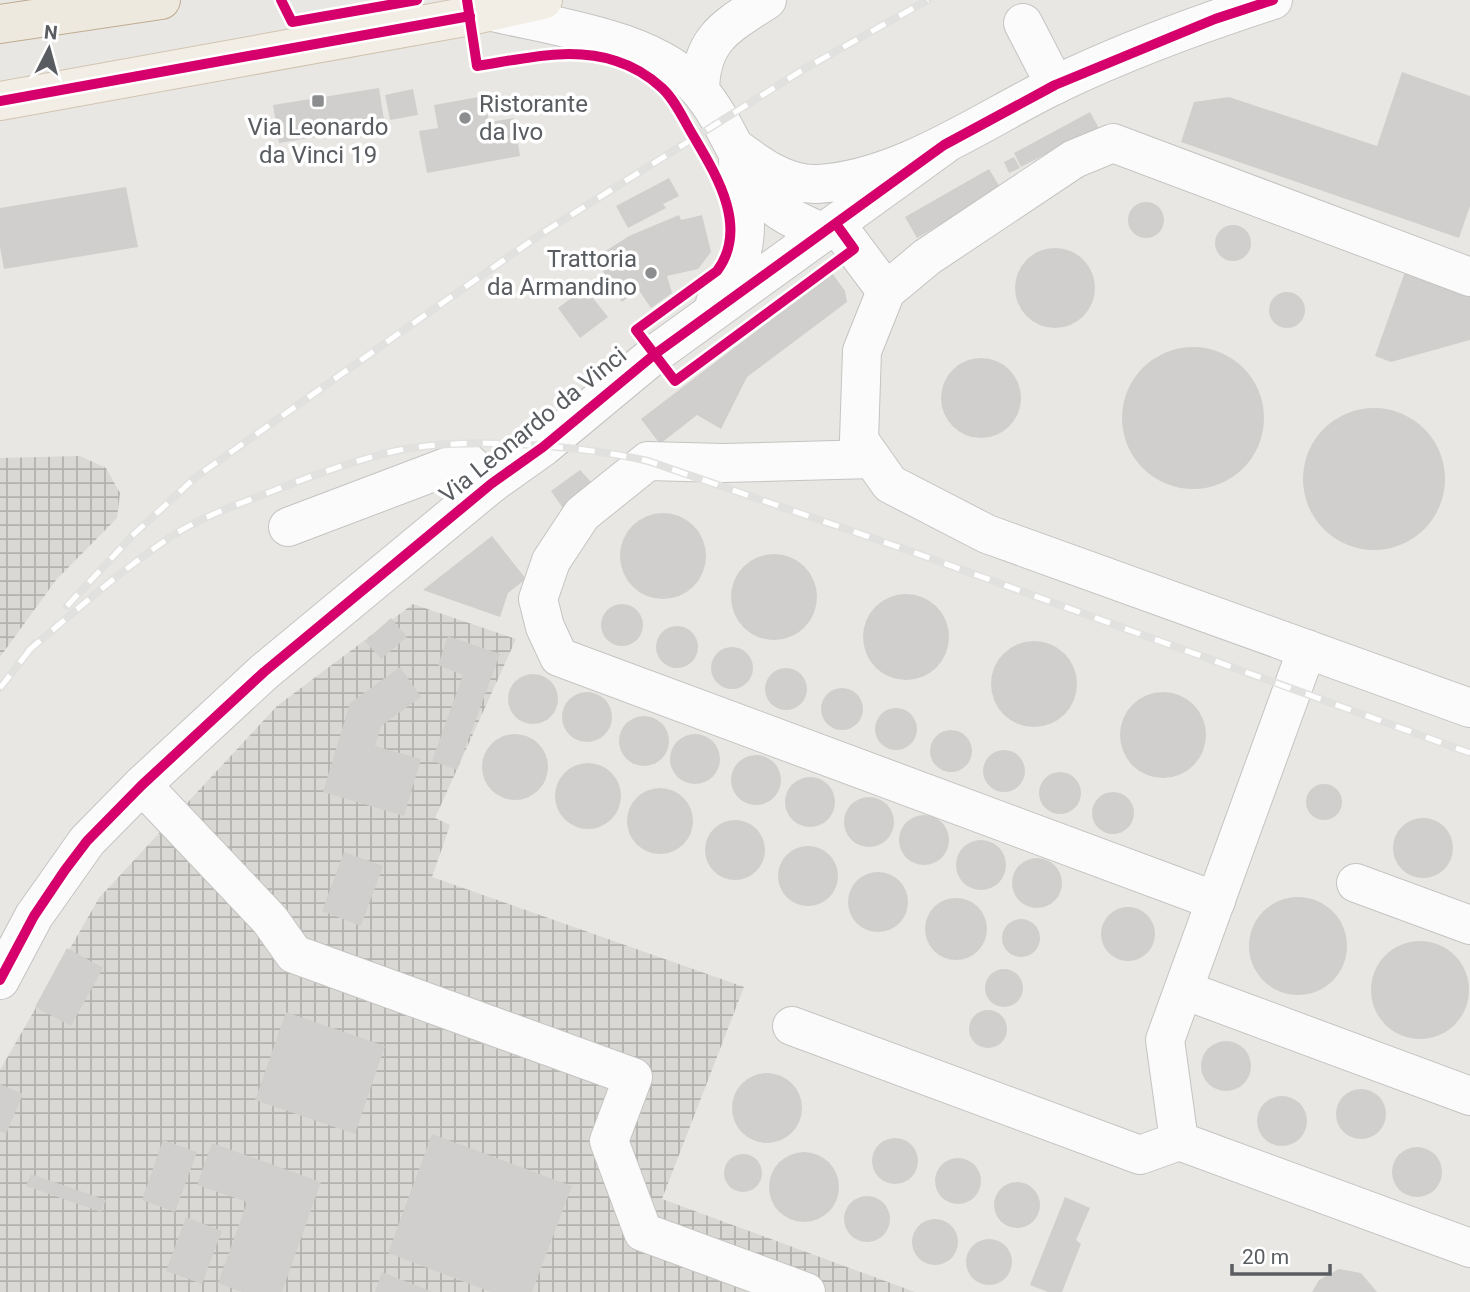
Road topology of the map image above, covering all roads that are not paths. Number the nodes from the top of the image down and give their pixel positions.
1 (161, 0) edge
2 (543, 0) edge
3 (767, 0) edge
4 (1273, 0) edge
5 (1211, 9) edge
6 (493, 12) junction
7 (1023, 23) dead end
8 (0, 24) edge
9 (1055, 85) junction
10 (700, 90) junction
11 (0, 100) edge
12 (944, 145) junction
13 (736, 148) junction
14 (829, 229) junction
15 (1470, 277) edge
16 (886, 291) junction
17 (702, 318) junction
18 (872, 459) junction
19 (491, 484) junction
20 (288, 527) dead end
21 (1307, 649) junction
22 (1470, 708) edge
23 (142, 785) junction
24 (1356, 883) dead end
25 (1216, 901) junction
26 (1470, 925) edge
27 (0, 980) edge
28 (1184, 990) junction
29 (792, 1026) dead end
30 (1470, 1096) edge
31 (1179, 1141) junction
32 (1470, 1248) edge
33 (806, 1292) edge

1 - 8 highway
2 - 6 main road
3 - 10 street
4 - 5 street, Via Leonardo da Vinci
5 - 9 street, Via Leonardo da Vinci
6 - 10 street
6 - 11 main road
7 - 9 street
9 - 12 street, Via Leonardo da Vinci
10 - 13 street
12 - 13 street, Via Leonardo da Vinci
12 - 14 street, Via Leonardo da Vinci
13 - 14 street
13 - 17 street, Via Leonardo da Vinci
14 - 16 street
14 - 17 street, Via Leonardo da Vinci
15 - 16 street
16 - 18 street
17 - 19 street, Via Leonardo da Vinci
18 - 21 street
18 - 25 street
19 - 20 street
19 - 23 street, Via Leonardo da Vinci
21 - 22 street
21 - 25 street
23 - 27 street, Via Leonardo da Vinci
23 - 33 street
24 - 26 street
25 - 28 street
28 - 30 street
28 - 31 street
29 - 31 street
31 - 32 street

